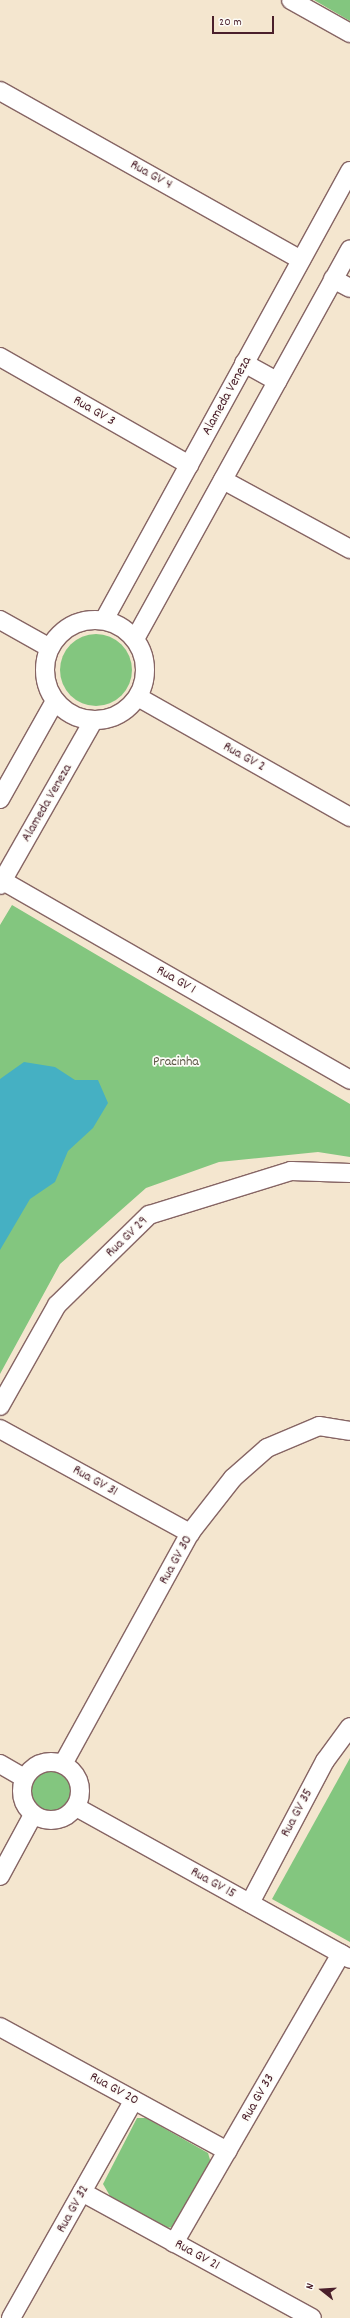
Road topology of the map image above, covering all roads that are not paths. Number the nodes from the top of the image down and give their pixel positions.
1 (291, 0) edge
2 (350, 33) edge
3 (0, 91) edge
4 (350, 171) edge
5 (350, 248) edge
6 (301, 260) junction
7 (333, 279) junction
8 (350, 288) edge
9 (0, 357) edge
10 (244, 363) junction
11 (277, 381) junction
12 (189, 464) junction
13 (222, 480) junction
14 (350, 549) edge
15 (0, 620) edge
16 (104, 620) junction
17 (135, 639) junction
18 (50, 648) junction
19 (138, 697) junction
20 (55, 701) junction
21 (94, 721) junction
22 (0, 799) edge
23 (350, 816) edge
24 (1, 883) edge
25 (350, 1080) edge
26 (350, 1174) edge
27 (0, 1406) edge
28 (0, 1429) edge
29 (350, 1431) edge
30 (190, 1533) junction
31 (350, 1727) edge
32 (0, 1764) edge
33 (63, 1764) junction
34 (24, 1778) junction
35 (76, 1807) junction
36 (34, 1815) junction
37 (0, 1876) edge
38 (250, 1903) junction
39 (346, 1957) edge
40 (0, 2027) edge
41 (134, 2100) junction
42 (228, 2151) junction
43 (82, 2192) junction
44 (174, 2243) junction
45 (11, 2318) edge
46 (312, 2318) edge

1 - 2 street
3 - 6 street, Rua GV 4
4 - 6 street, Alameda Veneza
5 - 7 street
6 - 10 street, Alameda Veneza
7 - 8 street
7 - 11 street
9 - 12 street, Rua GV 3
10 - 11 street
10 - 12 street, Alameda Veneza
11 - 13 street
12 - 16 street, Alameda Veneza
13 - 14 street
13 - 17 street
15 - 18 street
16 - 17 street
16 - 18 street
17 - 19 street
18 - 20 street
19 - 21 street
19 - 23 street, Rua GV 2
20 - 21 street
20 - 22 street
21 - 24 street, Alameda Veneza
24 - 25 street, Rua GV 1
26 - 27 street, Rua GV 29
28 - 30 street, Rua GV 31
29 - 30 street, Rua GV 30
30 - 33 street, Rua GV 30
31 - 38 street, Rua GV 35
32 - 34 street
33 - 34 street
33 - 35 street
34 - 36 street
35 - 36 street
35 - 38 street, Rua GV 15
36 - 37 street
38 - 39 street, Rua GV 15
39 - 42 street, Rua GV 33
40 - 41 street, Rua GV 20
41 - 42 street, Rua GV 20
41 - 43 street, Rua GV 32
42 - 44 street, Rua GV 33
43 - 44 street, Rua GV 21
43 - 45 street, Rua GV 32
44 - 46 street, Rua GV 21

